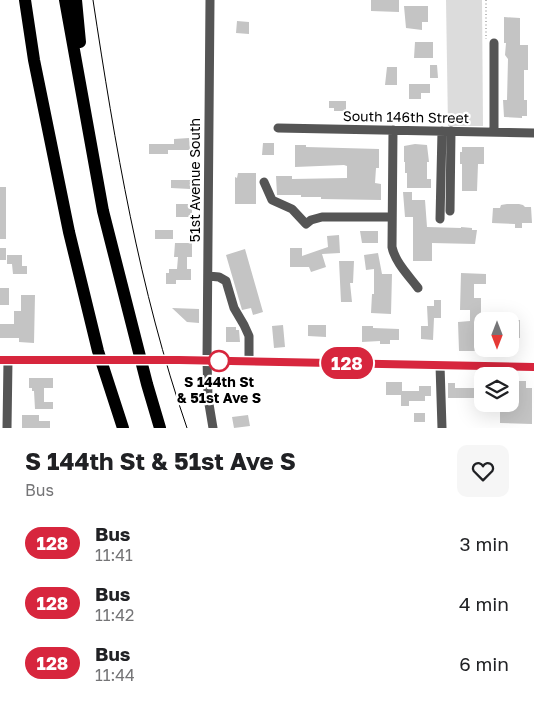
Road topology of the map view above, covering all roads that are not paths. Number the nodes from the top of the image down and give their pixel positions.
1 (19, 0) edge
2 (25, 0) edge
3 (65, 0) edge
4 (76, 0) edge
5 (210, 0) edge
6 (494, 44) dead end
7 (34, 60) junction
8 (84, 107) junction
9 (278, 128) dead end
10 (393, 130) junction
11 (446, 131) junction
12 (494, 132) junction
13 (534, 133) edge
14 (264, 182) dead end
15 (450, 211) dead end
16 (391, 217) junction
17 (440, 219) dead end
18 (208, 276) junction
19 (418, 288) dead end
20 (4, 360) edge
21 (207, 360) junction
22 (249, 361) junction
23 (440, 365) junction
24 (534, 367) edge
25 (147, 384) junction
26 (7, 428) edge
27 (123, 428) edge
28 (154, 428) edge
29 (160, 428) edge
30 (213, 428) edge
31 (442, 428) edge

1 - 7 highway
2 - 7 highway
3 - 8 highway
4 - 8 highway
5 - 18 street, 51st Avenue South
6 - 12 street
7 - 27 highway
8 - 25 highway
9 - 10 street, South 146th Street
10 - 11 street, South 146th Street
10 - 16 street
11 - 12 street, South 146th Street
11 - 15 street
11 - 17 street
12 - 13 street, South 146th Street
14 - 16 street
16 - 19 street
18 - 21 street, 51st Avenue South
18 - 22 street
20 - 21 street
20 - 26 street
21 - 22 street
21 - 30 street, 51st Avenue South
22 - 23 street
23 - 24 street
23 - 31 street
25 - 28 highway
25 - 29 highway

